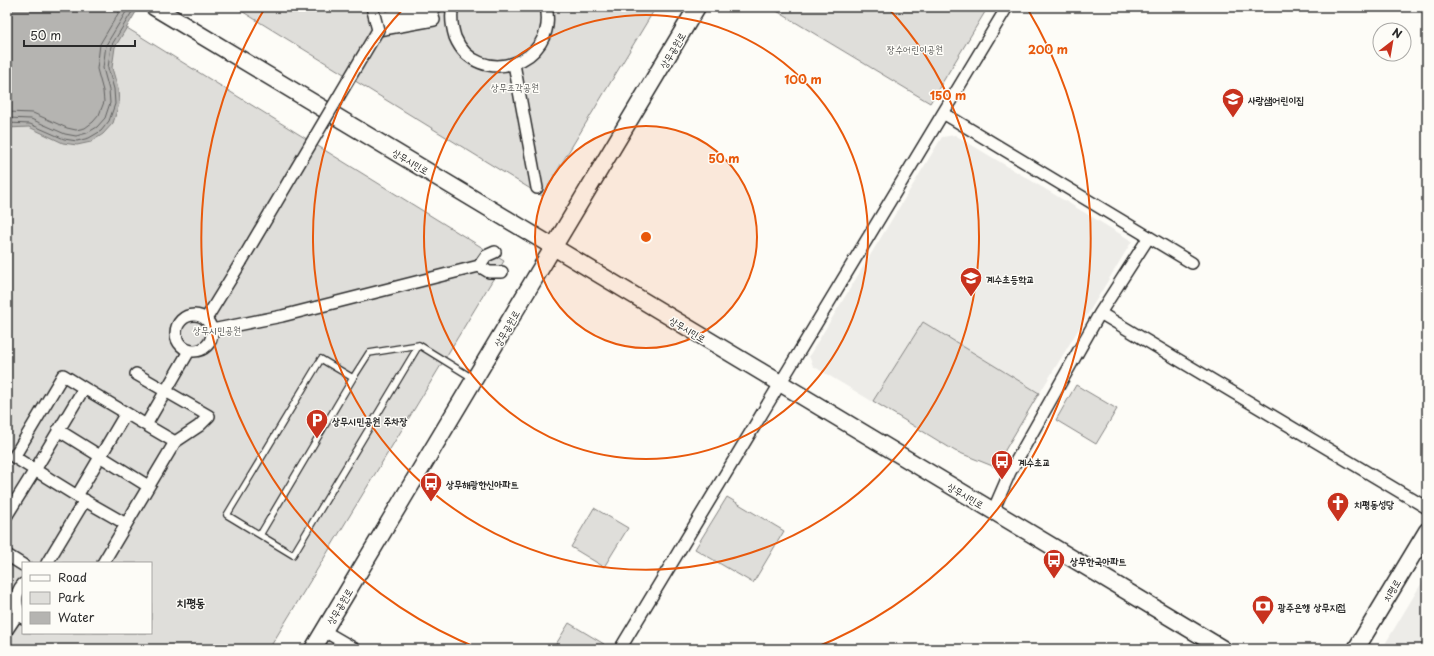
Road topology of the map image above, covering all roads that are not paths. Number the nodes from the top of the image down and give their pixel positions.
1 (154, 7) edge
2 (372, 7) edge
3 (436, 7) edge
4 (441, 7) edge
5 (546, 7) edge
6 (697, 7) edge
7 (1007, 7) edge
8 (452, 11) edge
9 (384, 15) edge
10 (378, 30) junction
11 (514, 64) junction
12 (943, 114) junction
13 (537, 188) dead end
14 (1149, 237) junction
15 (553, 247) junction
16 (495, 252) dead end
17 (1192, 263) dead end
18 (479, 266) junction
19 (502, 272) dead end
20 (1100, 313) junction
21 (206, 319) junction
22 (212, 330) junction
23 (419, 345) junction
24 (189, 351) junction
25 (136, 374) dead end
26 (353, 378) junction
27 (476, 379) junction
28 (780, 384) junction
29 (84, 388) junction
30 (166, 390) junction
31 (126, 413) junction
32 (146, 425) junction
33 (58, 430) junction
34 (175, 442) junction
35 (100, 456) junction
36 (10, 459) edge
37 (34, 470) junction
38 (148, 486) junction
39 (81, 498) junction
40 (1427, 508) edge
41 (993, 511) junction
42 (7, 515) edge
43 (126, 524) junction
44 (1427, 531) edge
45 (260, 535) junction
46 (7, 555) edge
47 (48, 562) edge
48 (104, 562) edge
49 (22, 564) edge
50 (22, 586) edge
51 (21, 615) edge
52 (7, 630) edge
53 (324, 631) junction
54 (314, 649) edge
55 (355, 649) edge
56 (620, 649) edge
57 (1222, 649) edge
58 (1356, 649) edge

1 - 15 street, 상무시민로
2 - 10 street, bridge
3 - 9 street
4 - 8 street
5 - 11 street
6 - 15 street, 상무공원로
7 - 12 street
8 - 11 street
9 - 10 street
10 - 21 street, bridge
11 - 13 street
12 - 14 street
12 - 28 street
14 - 17 street
14 - 20 street
15 - 27 street, 상무공원로
15 - 28 street, 상무시민로
16 - 18 street
18 - 19 street
18 - 22 street
20 - 40 street
20 - 41 street
21 - 22 street
21 - 24 street
22 - 24 street
23 - 26 lane
23 - 27 lane
23 - 45 lane
24 - 30 street
25 - 30 street
26 - 45 lane
26 - 45 lane
27 - 53 street, 상무공원로
28 - 41 street, 상무시민로
28 - 56 street
29 - 31 street
29 - 33 street
29 - 36 street
30 - 32 street
30 - 34 street
31 - 32 street
31 - 35 street
32 - 34 street
33 - 35 street
33 - 37 street
34 - 38 street
35 - 38 street
35 - 39 street
36 - 37 street
37 - 39 street
37 - 42 street
38 - 43 street
39 - 43 street
39 - 47 street
41 - 57 street, 상무시민로
43 - 48 street
44 - 58 street, 치평로
46 - 49 street
50 - 51 street
51 - 52 street
53 - 54 street, 상무공원로
53 - 55 street

